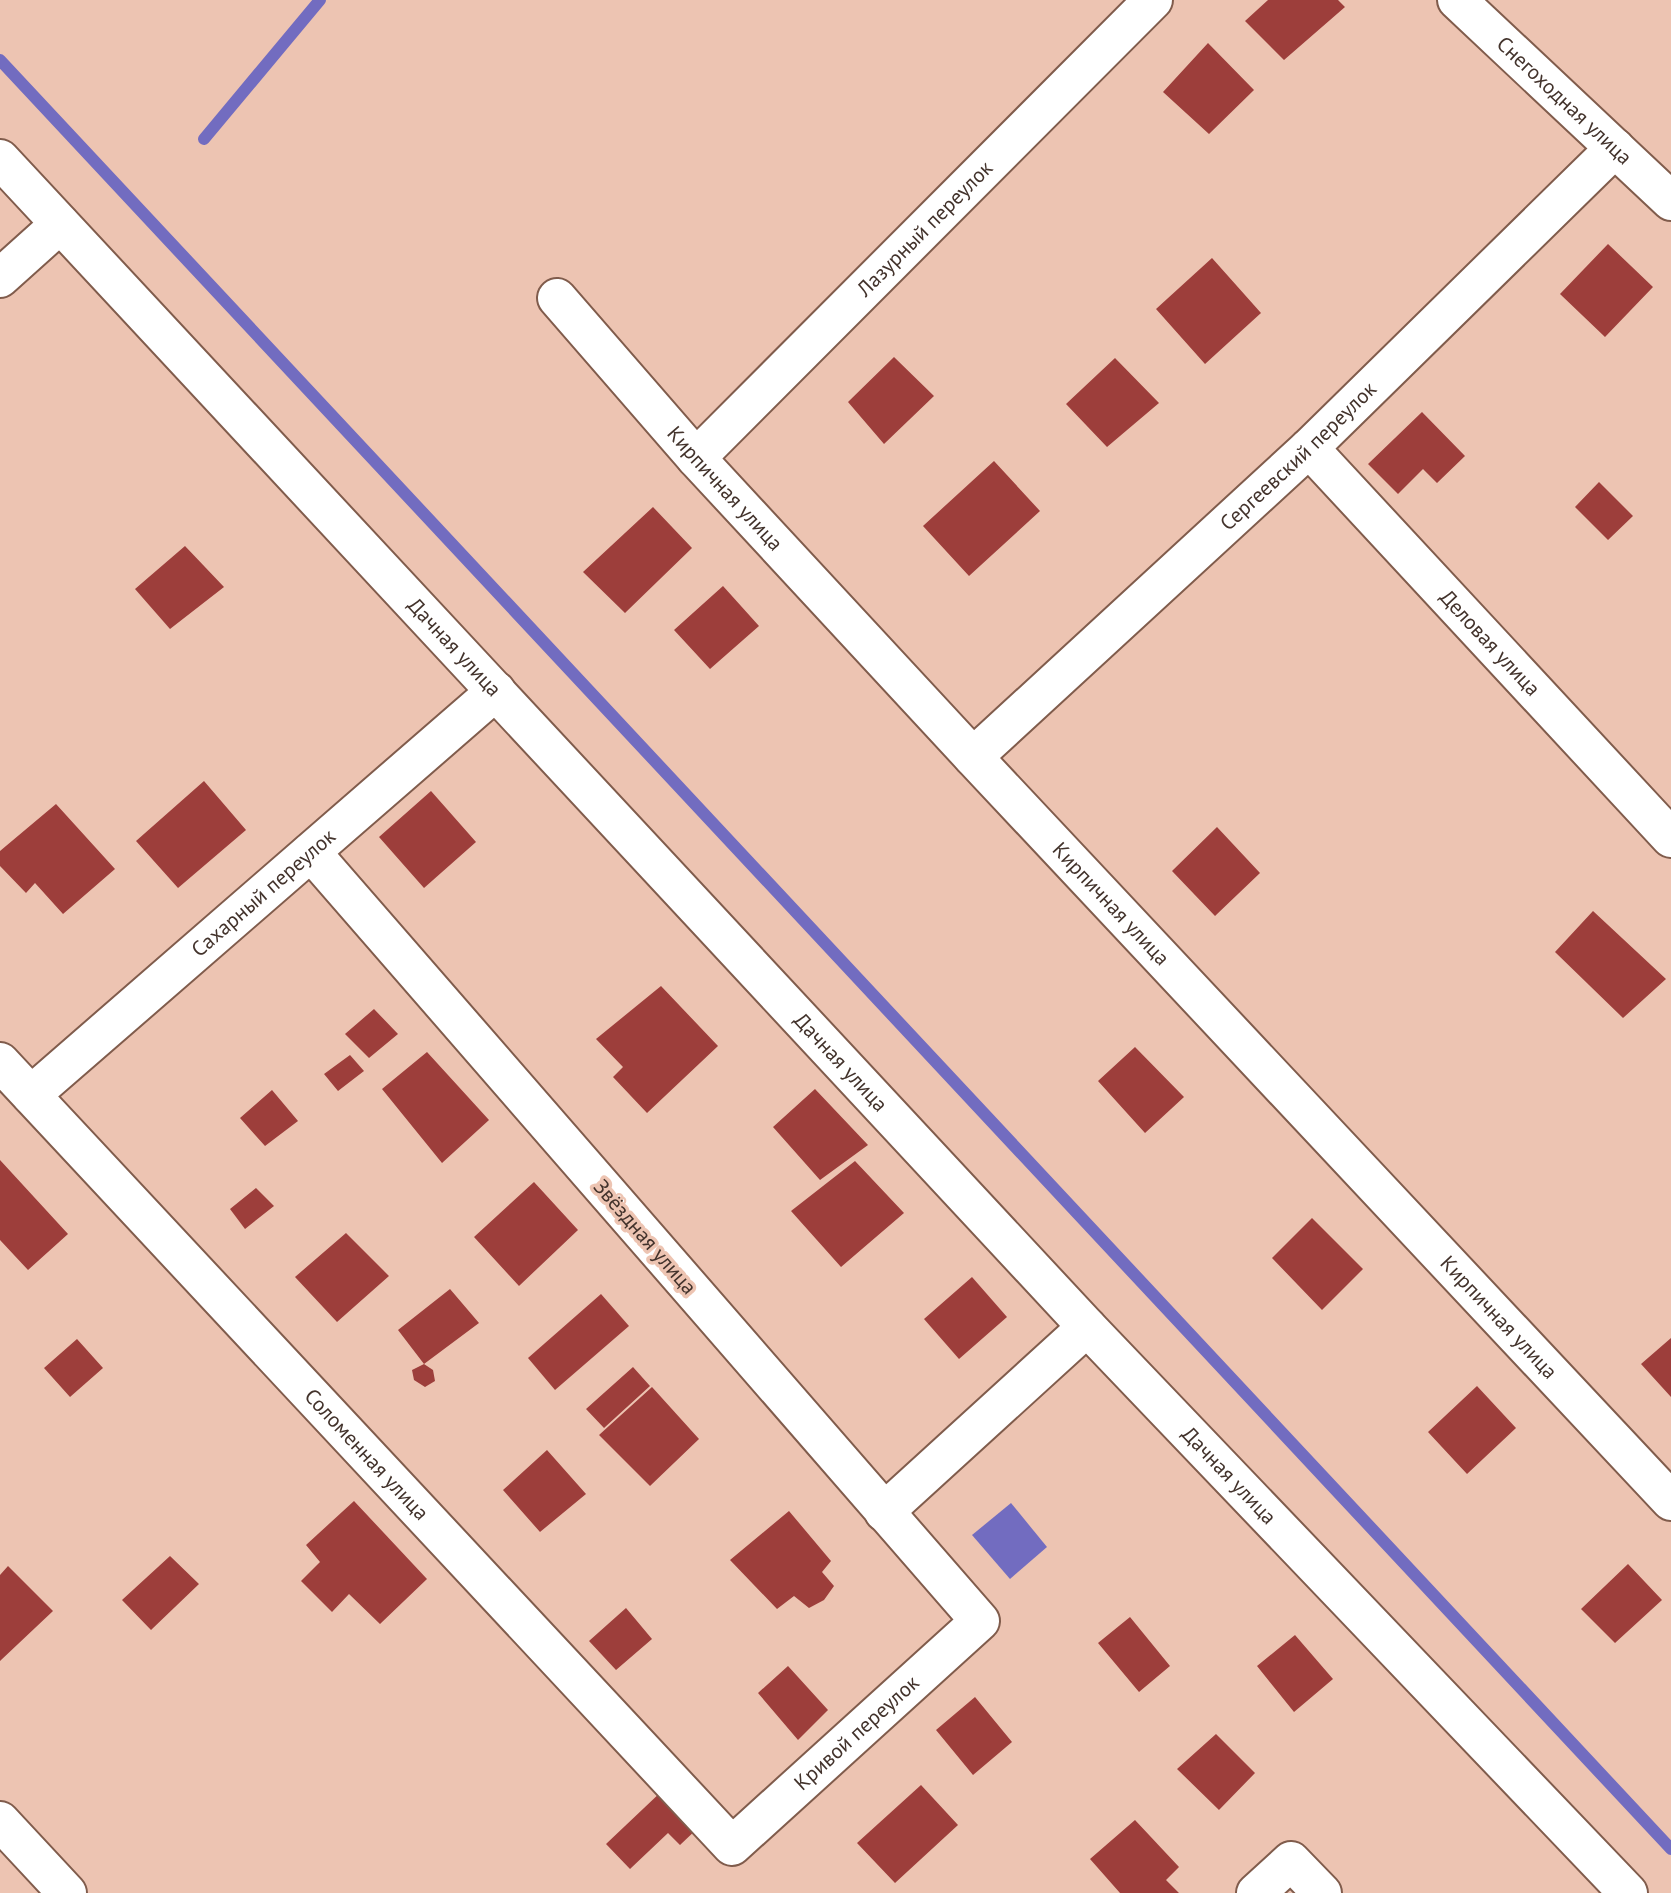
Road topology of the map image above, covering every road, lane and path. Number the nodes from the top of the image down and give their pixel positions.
1 (1153, 0) edge
2 (1457, 0) edge
3 (1615, 148) junction
4 (0, 159) edge
5 (1671, 201) edge
6 (60, 223) junction
7 (0, 278) edge
8 (557, 298) dead end
9 (1309, 448) junction
10 (696, 458) junction
11 (496, 691) junction
12 (973, 757) junction
13 (1671, 838) edge
14 (311, 852) junction
15 (0, 1062) edge
16 (31, 1095) junction
17 (1087, 1327) junction
18 (1671, 1501) edge
19 (884, 1512) junction
20 (980, 1621) joint
21 (0, 1821) edge
22 (733, 1846) joint
23 (67, 1893) edge
24 (1256, 1893) edge
25 (1322, 1893) edge
26 (1629, 1893) edge

1 - 10 street, Лазурный переулок
2 - 3 street, Снегоходная улица
3 - 5 street, Снегоходная улица
3 - 9 street, Сергеевский переулок
4 - 6 street, Дачная улица
6 - 7 street
6 - 11 street, Дачная улица
8 - 10 street, Кирпичная улица
9 - 12 street, Сергеевский переулок
9 - 13 street, Деловая улица
10 - 12 street, Кирпичная улица
11 - 14 street, Сахарный переулок
11 - 17 street, Дачная улица
12 - 18 street, Кирпичная улица
14 - 16 street, Сахарный переулок
14 - 19 street, Звёздная улица
15 - 16 street, Соломенная улица
16 - 22 street, Соломенная улица
17 - 19 street
17 - 26 street, Дачная улица
19 - 20 street, Звёздная улица
20 - 22 street, Кривой переулок
21 - 23 street
24 - 25 street

